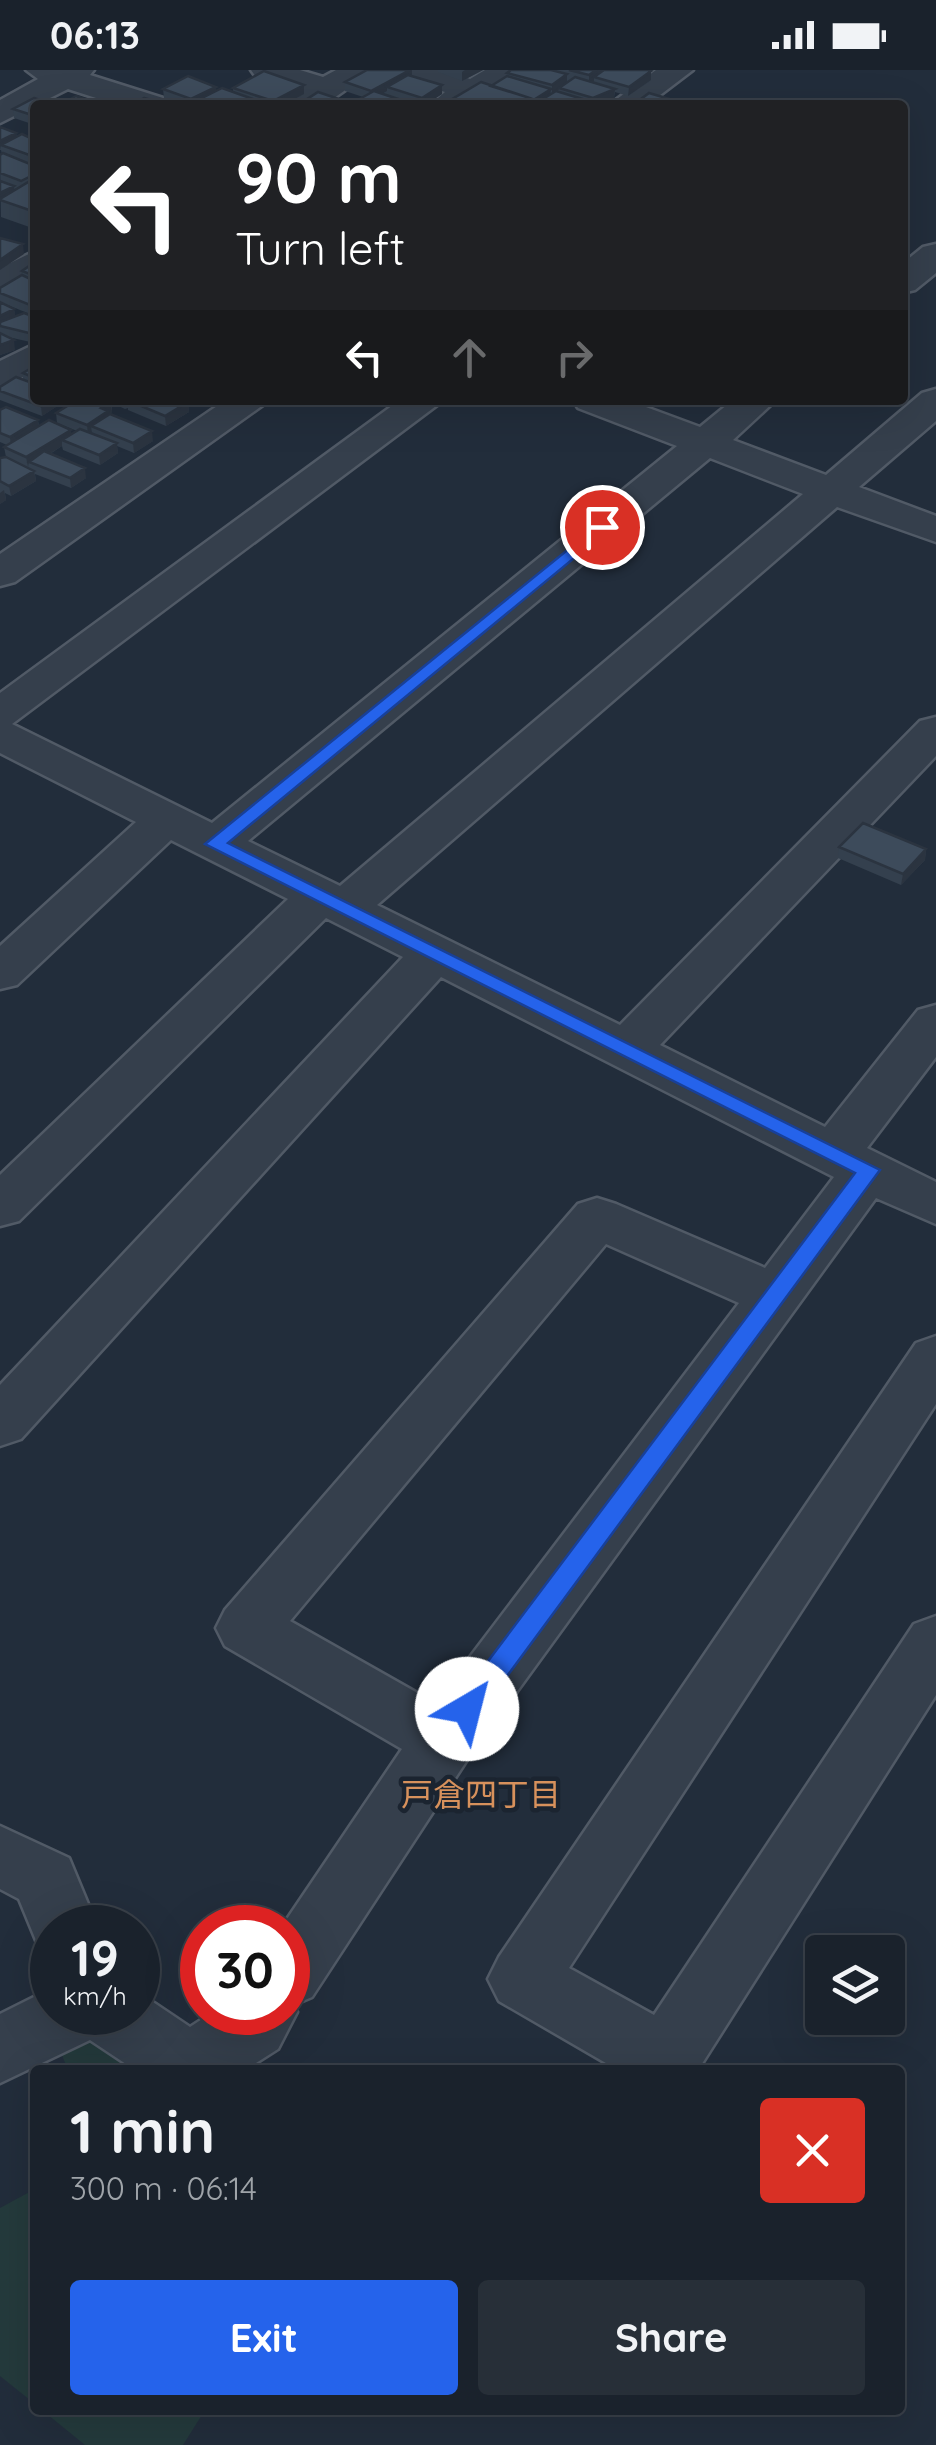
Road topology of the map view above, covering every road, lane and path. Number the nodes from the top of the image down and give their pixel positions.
1 (267, 70) edge
2 (358, 70) edge
3 (409, 70) edge
4 (509, 70) edge
5 (677, 70) edge
6 (61, 72) edge
7 (314, 97) edge
8 (459, 98) edge
9 (137, 100) edge
10 (632, 100) edge
11 (0, 113) edge
12 (936, 255) edge
13 (30, 265) edge
14 (908, 277) edge
15 (0, 283) edge
16 (30, 359) edge
17 (0, 377) edge
18 (936, 401) edge
19 (244, 405) edge
20 (418, 405) edge
21 (605, 405) edge
22 (751, 405) edge
23 (704, 443) junction
24 (828, 492) junction
25 (936, 530) edge
26 (0, 573) edge
27 (0, 714) edge
28 (936, 730) edge
29 (0, 735) edge
30 (166, 819) junction
31 (214, 844) junction
32 (332, 901) junction
33 (433, 955) junction
34 (0, 973) edge
35 (936, 1022) edge
36 (626, 1050) junction
37 (851, 1162) junction
38 (936, 1204) edge
39 (0, 1207) edge
40 (774, 1296) junction
41 (936, 1358) edge
42 (0, 1423) edge
43 (936, 1642) edge
44 (444, 1740) junction
45 (0, 1856) edge
46 (55, 1905) edge
47 (310, 1942) edge
48 (30, 2035) edge
49 (142, 2035) edge
50 (239, 2035) edge
51 (0, 2050) edge
52 (188, 2065) edge
53 (191, 2065) edge
54 (661, 2065) edge

1 - 7 street
2 - 7 street
3 - 8 street
4 - 8 street
5 - 10 street
6 - 9 street
6 - 11 street
12 - 14 street
13 - 15 street
16 - 17 street
18 - 24 street
19 - 26 street
20 - 27 street
21 - 23 street
22 - 23 street
23 - 24 street
23 - 31 street
24 - 25 street
24 - 32 street
28 - 36 street
29 - 30 street
30 - 31 street
30 - 34 street
31 - 32 street
32 - 33 street
32 - 39 street
33 - 36 street
33 - 42 street
35 - 37 street
36 - 37 street
37 - 38 street
37 - 40 street
40 - 44 street
40 - 44 street
41 - 54 street
43 - 54 street
44 - 47 street
45 - 46 street
48 - 51 street
49 - 52 street
50 - 53 street

